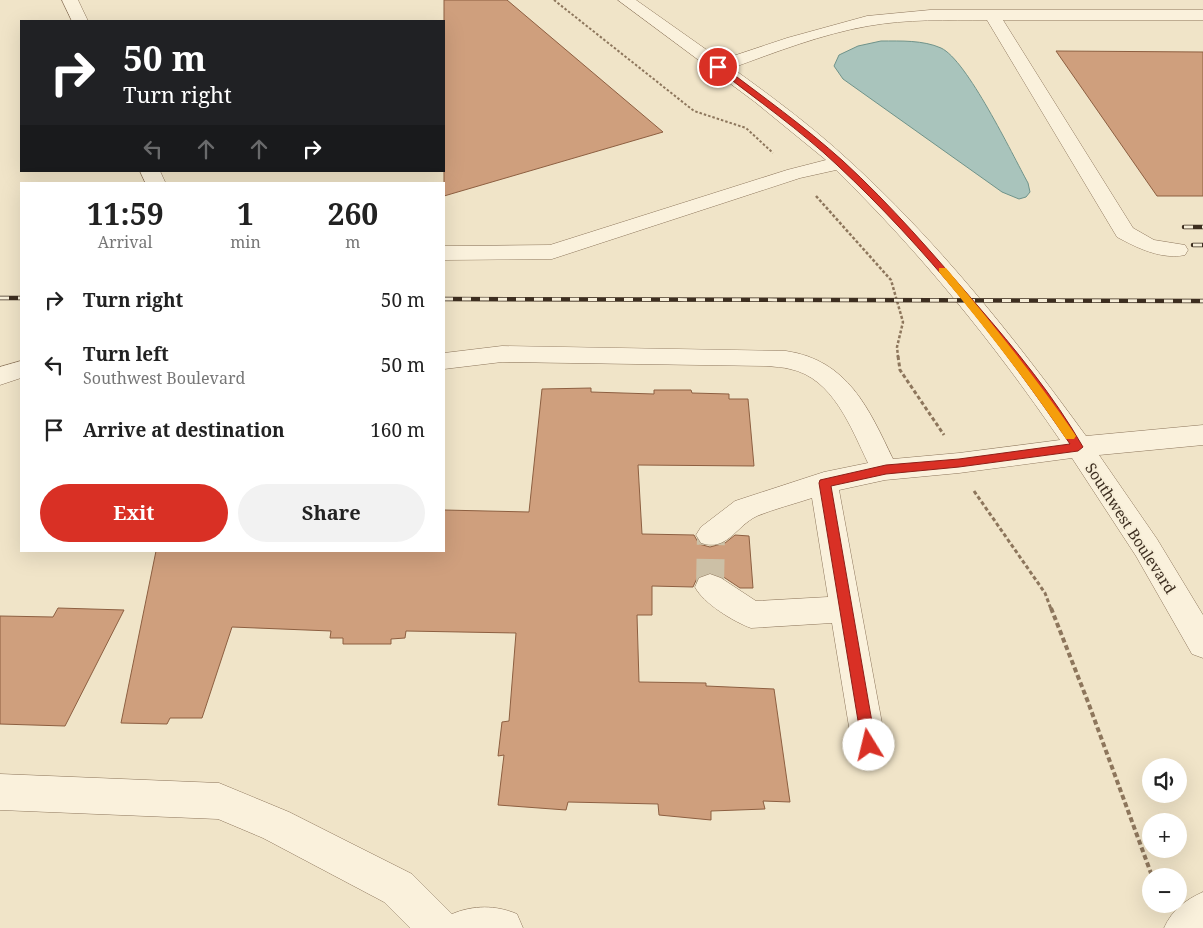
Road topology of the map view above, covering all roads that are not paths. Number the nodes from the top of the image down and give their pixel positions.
1 (70, 0) edge
2 (626, 0) edge
3 (992, 15) junction
4 (1203, 15) edge
5 (80, 20) edge
6 (718, 67) junction
7 (840, 163) junction
8 (1177, 250) dead end
9 (445, 253) edge
10 (445, 361) edge
11 (20, 369) edge
12 (0, 376) edge
13 (1203, 435) edge
14 (1078, 447) junction
15 (886, 470) junction
16 (824, 483) junction
17 (711, 535) dead end
18 (710, 587) dead end
19 (846, 608) junction
20 (1203, 643) edge
21 (869, 745) dead end
22 (0, 792) edge
23 (1203, 912) edge
24 (438, 928) edge
25 (466, 928) edge
26 (503, 928) edge
27 (1184, 928) edge

1 - 5 street
2 - 6 street, Southwest Boulevard
3 - 4 street
3 - 6 street
3 - 8 street
6 - 7 street, Southwest Boulevard
7 - 9 street
7 - 14 street, Southwest Boulevard
10 - 15 street
11 - 12 street
13 - 14 street
14 - 15 street
14 - 20 street, Southwest Boulevard
15 - 16 street
16 - 17 street
16 - 19 street
18 - 19 street
19 - 21 street
22 - 24 street
23 - 27 street
25 - 26 street

